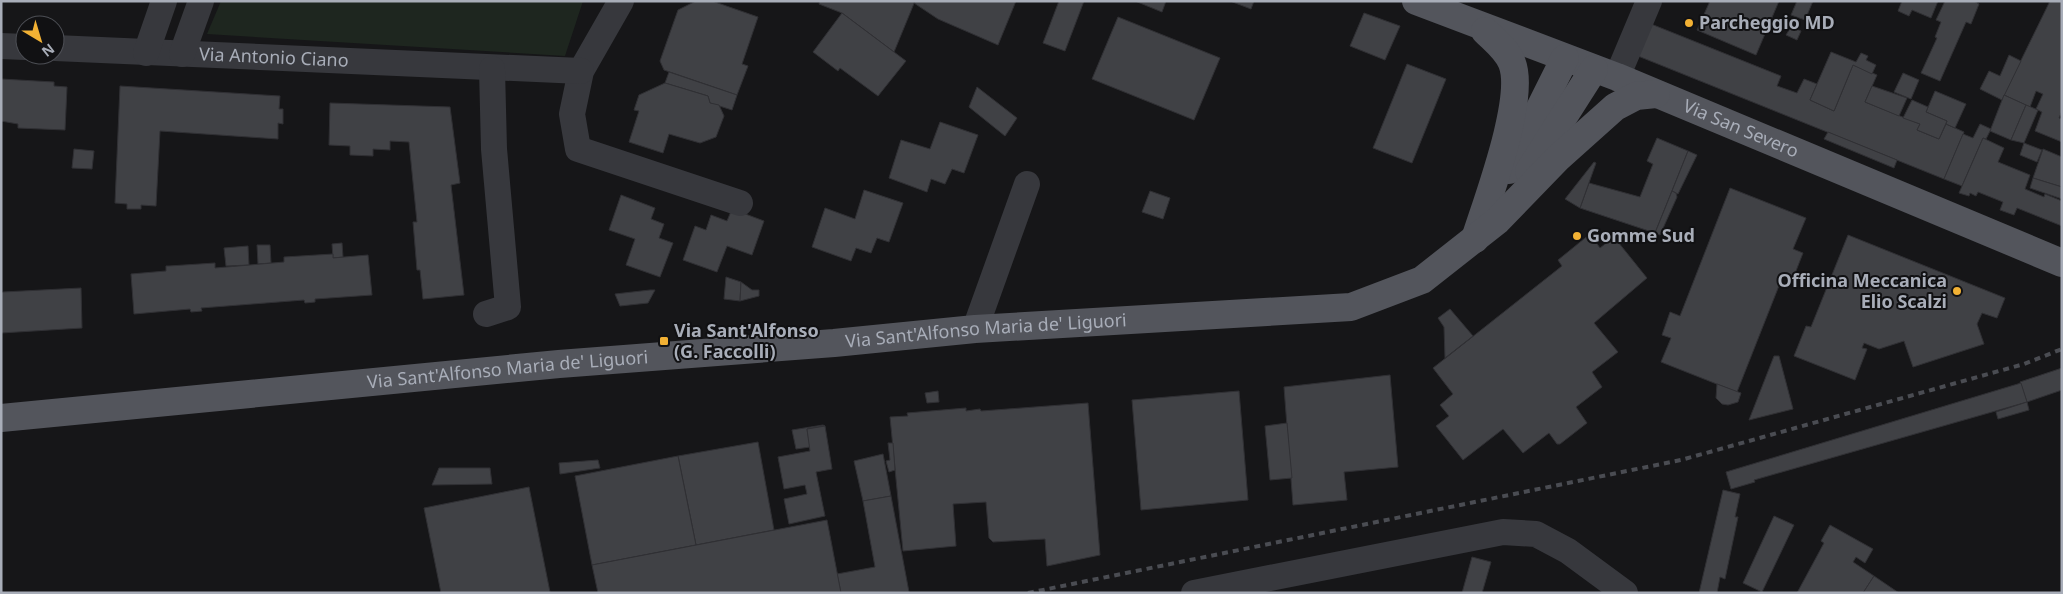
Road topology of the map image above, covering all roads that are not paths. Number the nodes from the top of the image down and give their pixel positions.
1 (164, 1) edge
2 (201, 1) edge
3 (621, 1) edge
4 (1416, 1) edge
5 (1649, 1) edge
6 (1480, 26) junction
7 (1, 46) edge
8 (15, 47) edge
9 (65, 49) edge
10 (146, 53) junction
11 (182, 54) junction
12 (1565, 58) junction
13 (492, 69) junction
14 (581, 71) junction
15 (1606, 73) junction
16 (1656, 94) junction
17 (1027, 184) dead end
18 (740, 203) dead end
19 (1498, 221) junction
20 (1475, 239) junction
21 (2062, 264) edge
22 (486, 314) dead end
23 (975, 329) junction
24 (1, 418) edge
25 (1194, 593) edge
26 (1625, 593) edge

1 - 10 street
2 - 11 street
3 - 14 street
4 - 6 main road, Via San Severo
5 - 15 street
6 - 12 main road, Via San Severo
6 - 20 main road
7 - 8 street
9 - 10 street, Via Antonio Ciano
10 - 11 street, Via Antonio Ciano
11 - 13 street, Via Antonio Ciano
12 - 15 main road, Via San Severo
12 - 20 main road
13 - 14 street, Via Antonio Ciano
13 - 22 street
14 - 18 street
15 - 16 main road, Via San Severo
15 - 19 main road
16 - 19 main road
16 - 21 main road, Via San Severo
17 - 23 street
19 - 20 main road, Via Sant'Alfonso Maria de' Liguori
20 - 23 main road, Via Sant'Alfonso Maria de' Liguori
23 - 24 main road, Via Sant'Alfonso Maria de' Liguori
25 - 26 street

